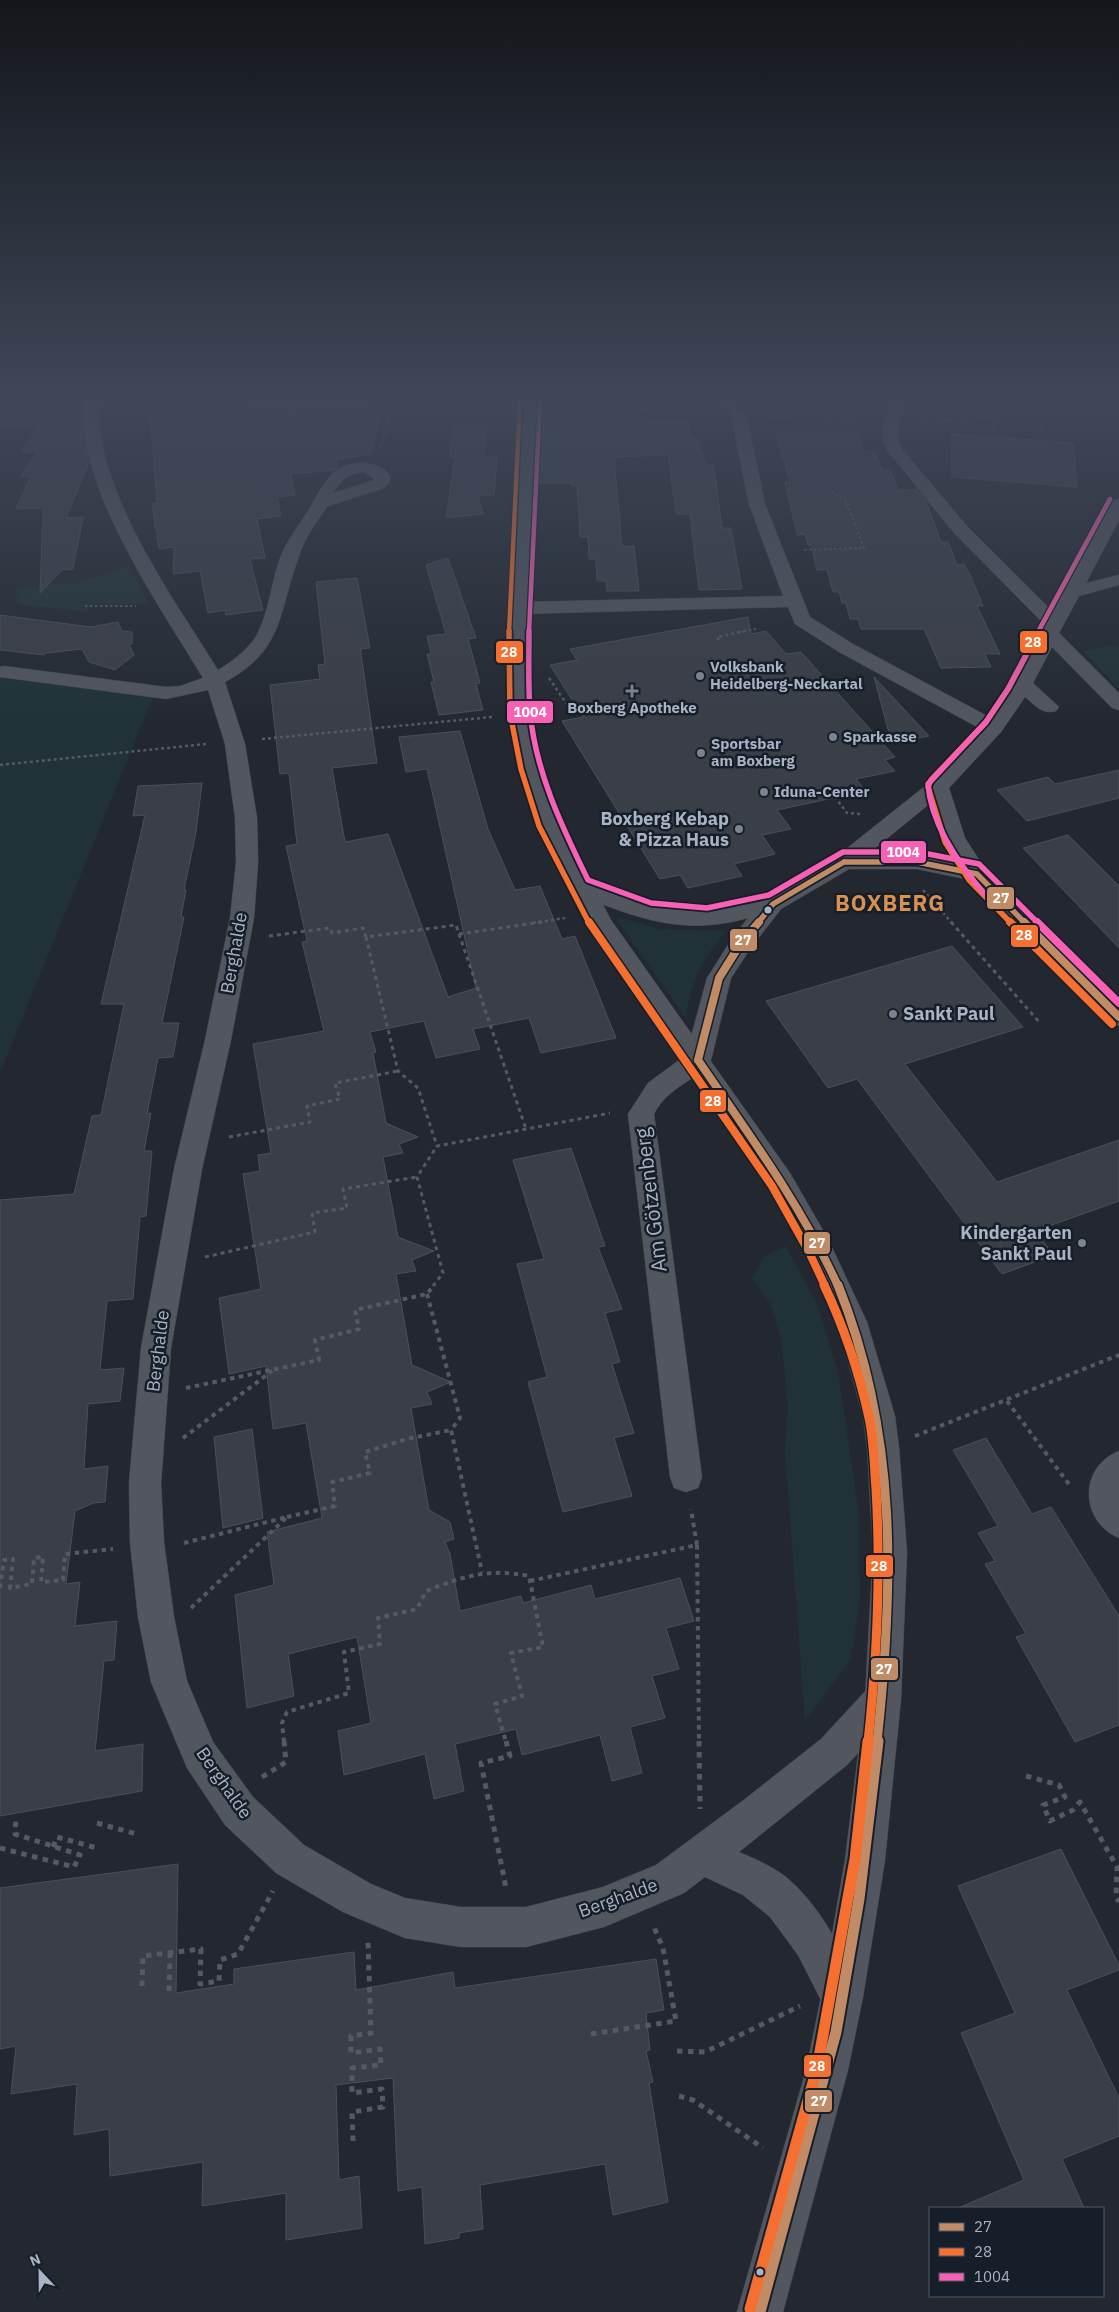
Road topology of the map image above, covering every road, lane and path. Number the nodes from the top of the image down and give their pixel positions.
1 (115, 508) edge
2 (318, 508) edge
3 (524, 508) edge
4 (759, 508) edge
5 (849, 508) edge
6 (944, 508) edge
7 (1118, 508) edge
8 (799, 550) dead end
9 (1119, 580) edge
10 (1072, 592) junction
11 (795, 601) junction
12 (168, 603) junction
13 (85, 606) dead end
14 (518, 608) junction
15 (1051, 627) junction
16 (4, 672) dead end
17 (547, 675) dead end
18 (215, 682) junction
19 (1022, 684) junction
20 (1114, 699) edge
21 (607, 706) dead end
22 (1049, 707) dead end
23 (520, 713) junction
24 (994, 728) junction
25 (266, 739) dead end
26 (234, 742) junction
27 (0, 765) edge
28 (938, 787) junction
29 (835, 797) dead end
30 (847, 813) dead end
31 (844, 862) junction
32 (977, 874) junction
33 (581, 888) junction
34 (929, 897) dead end
35 (773, 904) junction
36 (595, 913) junction
37 (459, 934) junction
38 (269, 936) dead end
39 (366, 937) junction
40 (1119, 1017) edge
41 (1040, 1022) dead end
42 (698, 1060) junction
43 (398, 1071) junction
44 (644, 1106) junction
45 (526, 1129) junction
46 (194, 1143) junction
47 (437, 1146) junction
48 (417, 1178) junction
49 (171, 1265) junction
50 (427, 1294) junction
51 (1119, 1356) edge
52 (274, 1370) junction
53 (152, 1395) junction
54 (1007, 1401) junction
55 (450, 1430) junction
56 (883, 1448) junction
57 (146, 1465) junction
58 (1119, 1466) edge
59 (686, 1477) joint
60 (287, 1517) junction
61 (1114, 1517) edge
62 (697, 1545) junction
63 (148, 1548) junction
64 (482, 1572) junction
65 (530, 1581) junction
66 (0, 1588) edge
67 (160, 1637) junction
68 (883, 1699) junction
69 (1026, 1776) dead end
70 (230, 1798) junction
71 (16, 1817) dead end
72 (97, 1823) dead end
73 (136, 1834) dead end
74 (53, 1847) junction
75 (0, 1848) edge
76 (97, 1848) dead end
77 (701, 1855) junction
78 (290, 1860) junction
79 (639, 1892) junction
80 (367, 1902) junction
81 (1119, 1902) edge
82 (513, 1926) junction
83 (170, 1953) junction
84 (142, 1986) dead end
85 (169, 1991) dead end
86 (839, 1993) junction
87 (591, 2034) dead end
88 (677, 2051) dead end
89 (679, 2096) dead end
90 (353, 2141) dead end
91 (799, 2172) junction
92 (760, 2312) edge

1 - 12 street, Berghalde
2 - 18 street
3 - 14 street
4 - 11 street
5 - 8 path
6 - 15 street
7 - 10 street
9 - 10 street
10 - 15 street
11 - 14 street
11 - 24 street
12 - 13 path
12 - 18 street, Berghalde
14 - 23 street
15 - 19 street
15 - 20 street
16 - 18 street
17 - 21 path
18 - 26 street, Berghalde
19 - 22 street
19 - 24 street
23 - 25 path
23 - 33 street
24 - 28 street
26 - 27 path
26 - 46 street, Berghalde
28 - 31 street
28 - 32 street
29 - 30 path
31 - 32 street
31 - 35 street
32 - 40 street
33 - 35 street
33 - 36 street
34 - 41 path
35 - 42 street
36 - 37 path
36 - 42 street
37 - 39 path
37 - 45 path
38 - 39 path
39 - 43 path
42 - 44 street, Am Götzenberg
42 - 56 street
43 - 46 path
43 - 47 path
44 - 45 path
44 - 59 street, Am Götzenberg
45 - 47 path
46 - 49 street, Berghalde
47 - 48 path
48 - 49 path
48 - 50 path
49 - 53 street, Berghalde
50 - 52 path
50 - 55 path
51 - 54 path
52 - 53 path
52 - 57 path
53 - 57 street, Berghalde
54 - 56 path
54 - 61 path
55 - 60 path
55 - 64 path
56 - 68 street
57 - 63 street, Berghalde
58 - 61 street
59 - 62 path
60 - 63 path
60 - 67 path
62 - 65 path
62 - 77 path
63 - 66 path
63 - 67 street, Berghalde
64 - 65 path
64 - 70 path
65 - 82 path
67 - 70 street, Berghalde
68 - 77 street, Berghalde
68 - 86 street
69 - 81 path
70 - 78 street, Berghalde
71 - 74 path
72 - 73 path
74 - 75 path
74 - 76 path
77 - 79 street, Berghalde
77 - 86 street
78 - 80 street, Berghalde
78 - 83 path
79 - 82 street, Berghalde
79 - 87 path
80 - 82 street, Berghalde
80 - 90 path
83 - 84 path
83 - 85 path
86 - 88 path
86 - 91 street
89 - 91 path
91 - 92 street

